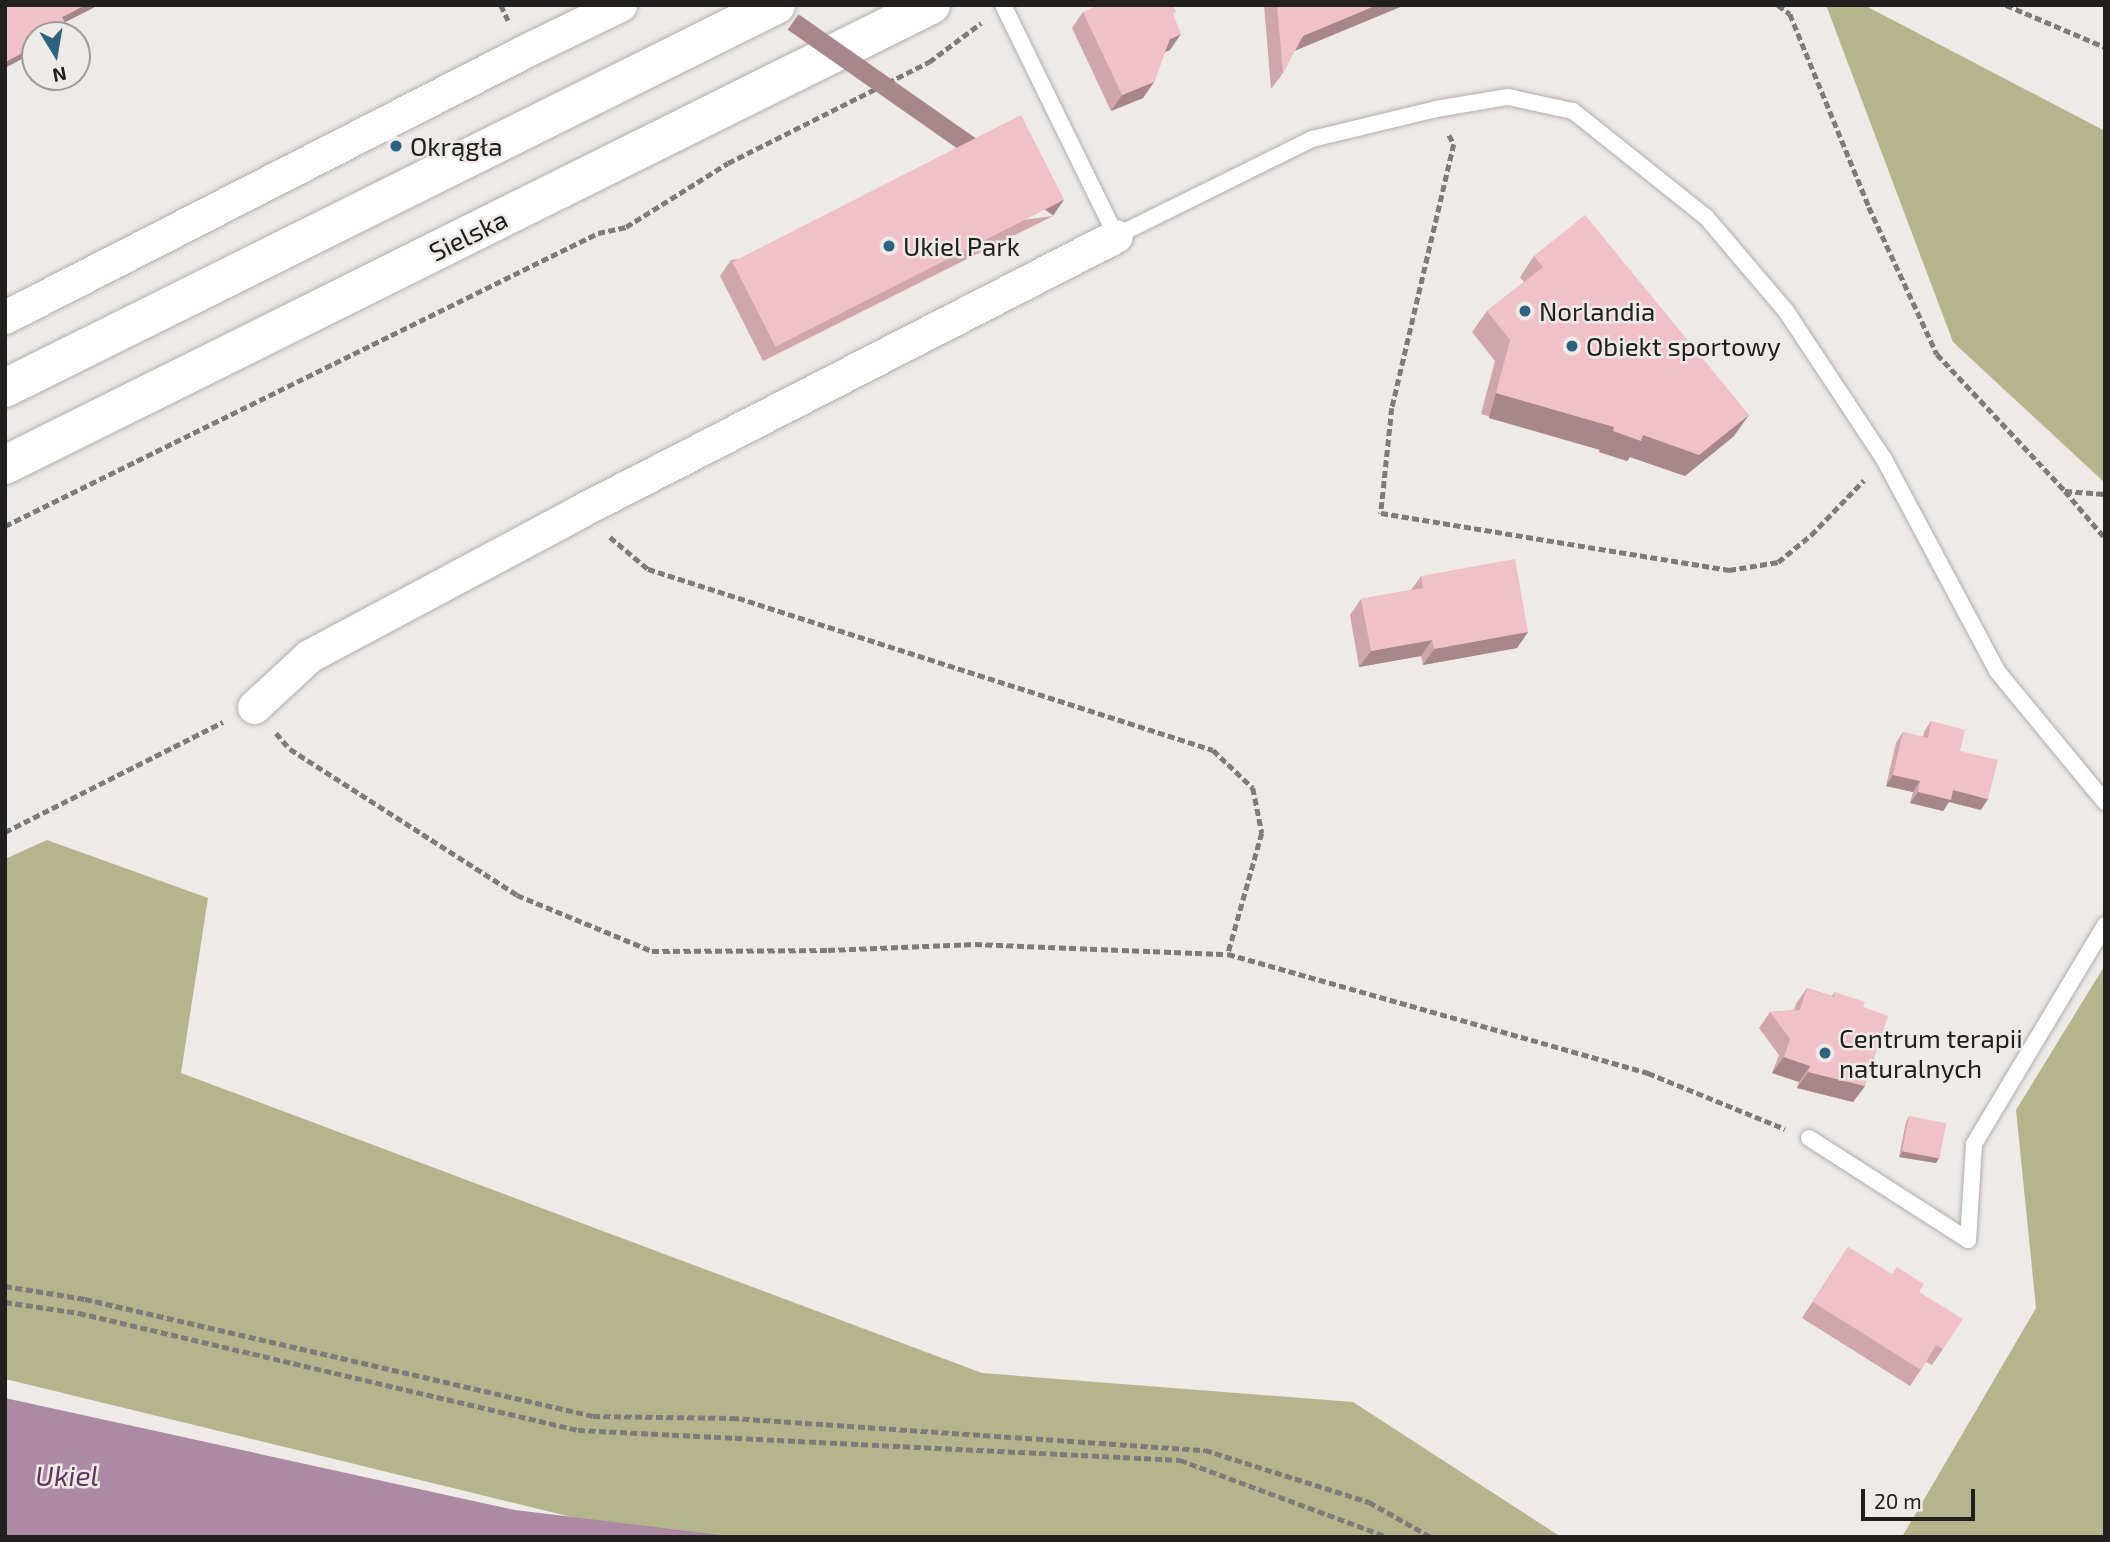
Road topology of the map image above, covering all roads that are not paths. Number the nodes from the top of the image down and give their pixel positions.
1 (620, 5) edge
2 (776, 5) edge
3 (931, 5) edge
4 (1004, 8) edge
5 (1116, 236) junction
6 (5, 317) edge
7 (5, 388) edge
8 (5, 465) edge
9 (254, 707) road end
10 (2105, 802) edge
11 (2105, 925) edge
12 (1809, 1138) road end

1 - 6 street
2 - 7 main road
3 - 8 main road, Sielska
4 - 5 lane
5 - 9 street
5 - 10 lane
11 - 12 lane

